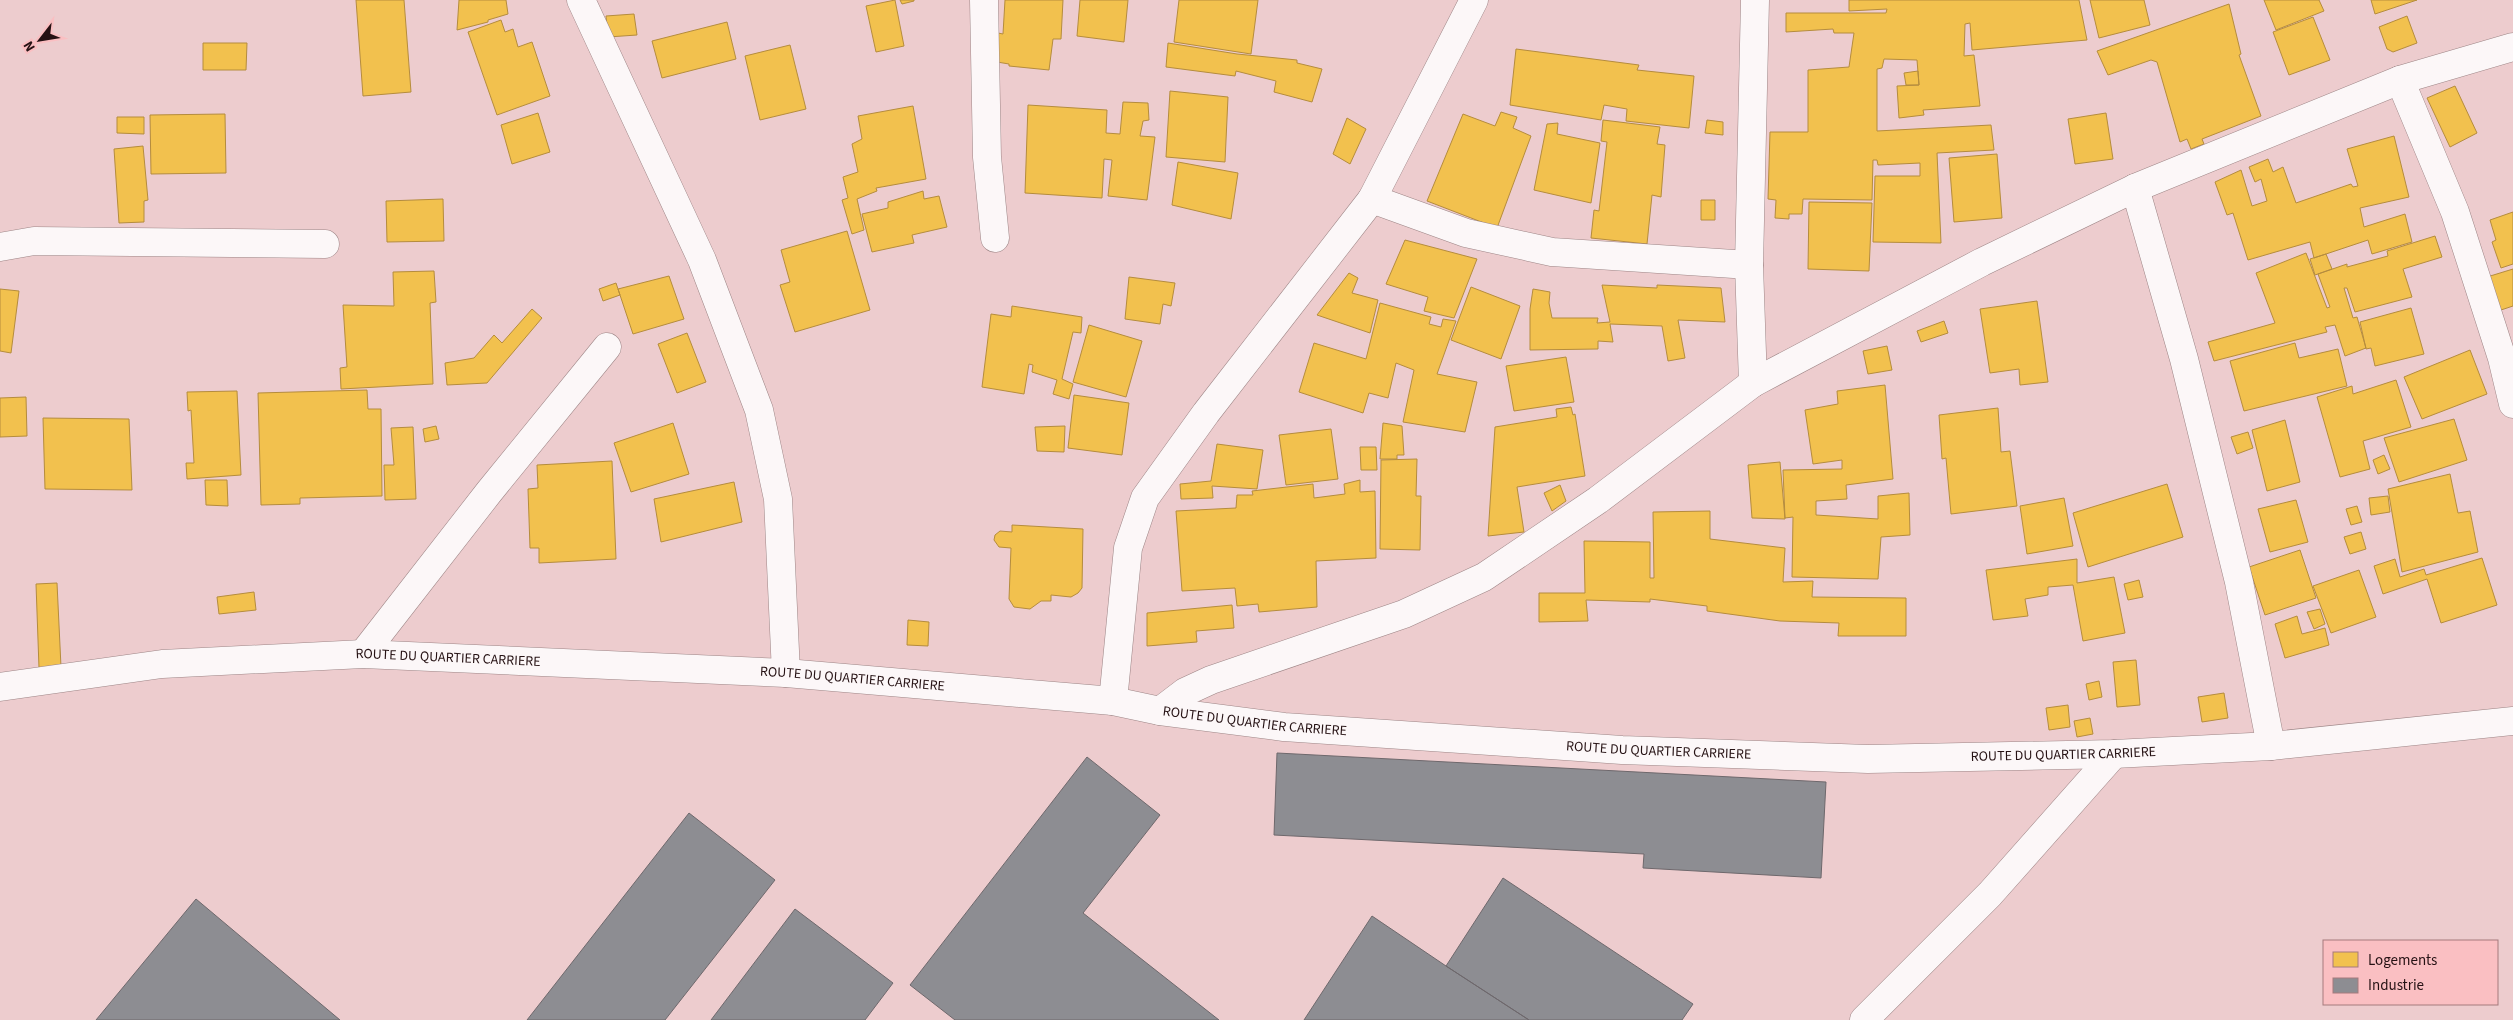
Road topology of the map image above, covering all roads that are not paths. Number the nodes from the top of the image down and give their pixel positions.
1 (581, 0) edge
2 (984, 0) edge
3 (1474, 0) edge
4 (1755, 0) edge
5 (2513, 48) edge
6 (2400, 80) junction
7 (2135, 188) junction
8 (1372, 199) junction
9 (995, 238) dead end
10 (325, 244) dead end
11 (0, 247) edge
12 (1749, 265) junction
13 (608, 347) dead end
14 (1753, 383) junction
15 (2513, 404) edge
16 (363, 654) junction
17 (786, 673) junction
18 (0, 686) edge
19 (1113, 701) junction
20 (1160, 711) junction
21 (2513, 721) edge
22 (2271, 746) junction
23 (2114, 754) junction
24 (1864, 1020) edge

1 - 17 street
2 - 9 street
3 - 8 street
4 - 12 street
5 - 6 street
6 - 7 street
6 - 15 street
7 - 14 street
7 - 22 street
8 - 12 street
8 - 19 street
10 - 11 street
12 - 14 street
13 - 16 street
14 - 20 street
16 - 17 street, ROUTE DU QUARTIER CARRIERE
16 - 18 street, ROUTE DU QUARTIER CARRIERE
17 - 19 street, ROUTE DU QUARTIER CARRIERE
19 - 20 street, ROUTE DU QUARTIER CARRIERE
20 - 23 street, ROUTE DU QUARTIER CARRIERE
21 - 22 street, ROUTE DU QUARTIER CARRIERE
22 - 23 street, ROUTE DU QUARTIER CARRIERE
23 - 24 street

